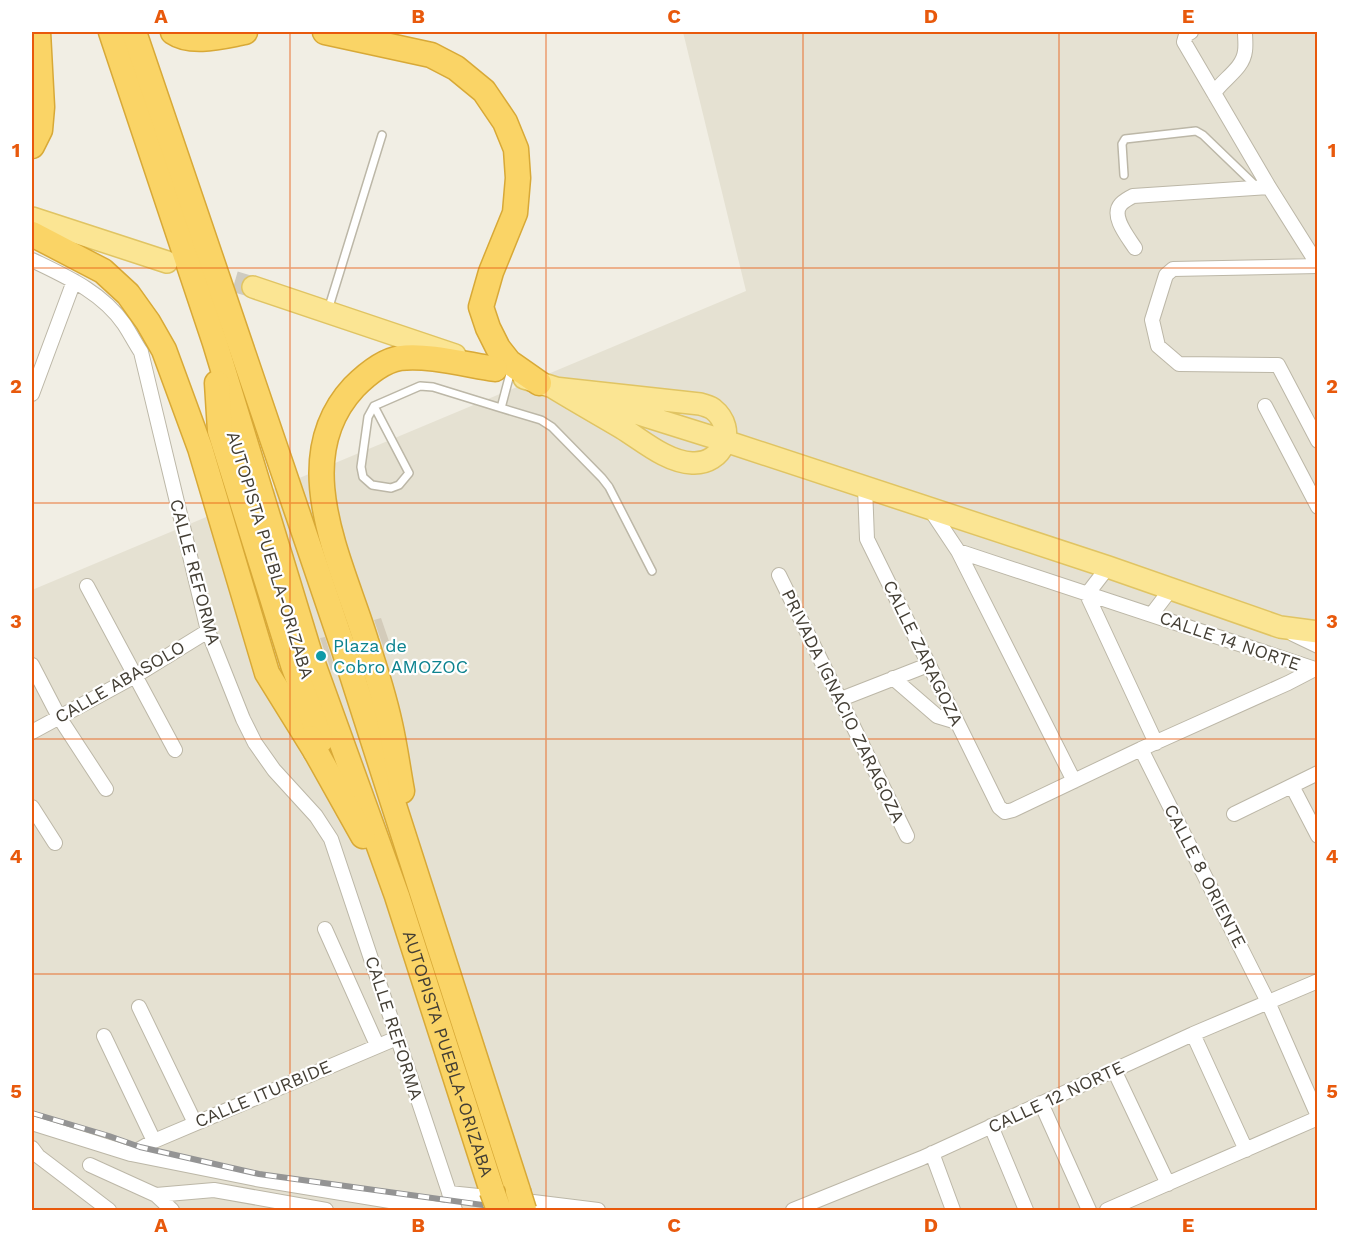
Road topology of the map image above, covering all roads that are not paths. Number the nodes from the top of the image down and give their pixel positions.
1 (38, 32) edge
2 (111, 32) edge
3 (134, 32) edge
4 (173, 32) edge
5 (244, 32) edge
6 (325, 32) edge
7 (1245, 32) edge
8 (1187, 37) edge
9 (1214, 93) junction
10 (382, 135) dead end
11 (32, 146) edge
12 (1124, 176) dead end
13 (1263, 187) junction
14 (32, 218) edge
15 (32, 234) edge
16 (1135, 248) dead end
17 (32, 260) edge
18 (167, 262) dead end
19 (1317, 266) edge
20 (74, 281) junction
21 (253, 287) tunnel mouth
22 (327, 312) junction
23 (215, 343) junction
24 (502, 371) junction
25 (547, 386) junction
26 (32, 394) edge
27 (258, 396) junction
28 (374, 406) junction
29 (1265, 406) dead end
30 (501, 408) junction
31 (220, 431) junction
32 (725, 441) junction
33 (1317, 441) edge
34 (865, 488) junction
35 (1317, 507) edge
36 (930, 508) junction
37 (958, 551) junction
38 (1108, 567) junction
39 (651, 571) dead end
40 (779, 575) dead end
41 (87, 586) dead end
42 (1171, 589) junction
43 (1088, 593) junction
44 (1152, 614) junction
45 (1280, 627) junction
46 (208, 631) junction
47 (1317, 632) edge
48 (1317, 646) edge
49 (32, 665) edge
50 (928, 665) junction
51 (1316, 669) edge
52 (135, 676) junction
53 (893, 678) junction
54 (841, 699) junction
55 (59, 717) junction
56 (957, 723) junction
57 (32, 732) edge
58 (1156, 743) junction
59 (1141, 749) junction
60 (175, 750) dead end
61 (316, 752) junction
62 (1317, 772) edge
63 (1074, 781) junction
64 (1292, 786) junction
65 (106, 789) dead end
66 (32, 807) edge
67 (1005, 812) joint
68 (1234, 814) dead end
69 (907, 836) dead end
70 (1317, 836) edge
71 (55, 843) dead end
72 (397, 896) junction
73 (429, 920) junction
74 (325, 929) dead end
75 (1317, 981) edge
76 (1268, 1002) junction
77 (139, 1007) dead end
78 (1193, 1034) junction
79 (104, 1036) dead end
80 (397, 1038) junction
81 (377, 1045) junction
82 (1114, 1070) junction
83 (1041, 1103) junction
84 (1317, 1118) edge
85 (32, 1123) edge
86 (195, 1123) junction
87 (991, 1126) junction
88 (154, 1141) junction
89 (32, 1148) edge
90 (1246, 1150) junction
91 (932, 1153) junction
92 (131, 1154) junction
93 (90, 1165) dead end
94 (1168, 1184) junction
95 (449, 1193) junction
96 (156, 1195) junction
97 (495, 1201) edge
98 (521, 1201) edge
99 (109, 1210) edge
100 (172, 1210) edge
101 (326, 1210) edge
102 (445, 1210) edge
103 (455, 1210) edge
104 (598, 1210) edge
105 (793, 1210) edge
106 (953, 1210) edge
107 (1026, 1210) edge
108 (1089, 1210) edge
109 (1107, 1210) edge

1 - 11 highway
2 - 23 highway, AUTOPISTA PUEBLA-ORIZABA
3 - 27 highway, AUTOPISTA PUEBLA-ORIZABA
4 - 5 highway
6 - 25 highway
7 - 9 street
8 - 9 street
9 - 13 street
10 - 22 lane
12 - 13 lane
13 - 16 street
13 - 19 street
14 - 18 main road
15 - 61 highway
17 - 20 street, CALLE REFORMA
19 - 33 street
20 - 26 street
20 - 46 street, CALLE REFORMA
21 - 22 main road
22 - 24 main road
23 - 31 highway, AUTOPISTA PUEBLA-ORIZABA
23 - 72 highway, AUTOPISTA PUEBLA-ORIZABA
24 - 25 main road
24 - 30 lane
24 - 73 highway
25 - 32 main road
25 - 32 main road
25 - 32 main road
27 - 73 highway, AUTOPISTA PUEBLA-ORIZABA
27 - 73 highway, AUTOPISTA PUEBLA-ORIZABA
28 - 28 lane
28 - 30 lane
29 - 35 street
30 - 39 lane
31 - 61 highway, AUTOPISTA PUEBLA-ORIZABA
31 - 72 highway, AUTOPISTA PUEBLA-ORIZABA
32 - 34 main road
34 - 36 main road
34 - 50 street, CALLE ZARAGOZA
36 - 37 street
36 - 38 main road
37 - 43 street, CALLE 14 NORTE
37 - 63 street
38 - 42 main road
38 - 43 street
40 - 54 street, PRIVADA IGNACIO ZARAGOZA
41 - 52 street
42 - 44 street
42 - 45 main road
43 - 44 street, CALLE 14 NORTE
43 - 58 street
44 - 51 street, CALLE 14 NORTE
45 - 47 main road
45 - 48 street
46 - 52 street, CALLE ABASOLO
46 - 80 street, CALLE REFORMA
49 - 55 street
50 - 53 street
50 - 56 street, CALLE ZARAGOZA
51 - 58 street, CALLE 14 NORTE
52 - 55 street, CALLE ABASOLO
52 - 60 street
53 - 54 street
53 - 56 street
54 - 69 street, PRIVADA IGNACIO ZARAGOZA
55 - 57 street, CALLE ABASOLO
55 - 65 street
56 - 67 street, CALLE ZARAGOZA
58 - 59 street, CALLE 14 NORTE
59 - 63 street, CALLE 14 NORTE
59 - 76 street, CALLE 8 ORIENTE
61 - 72 highway, AUTOPISTA PUEBLA-ORIZABA
62 - 64 street
63 - 67 street, CALLE 14 NORTE
64 - 68 street
64 - 70 street
66 - 71 street
72 - 97 highway, AUTOPISTA PUEBLA-ORIZABA
73 - 98 highway, AUTOPISTA PUEBLA-ORIZABA
74 - 81 street
75 - 76 street, CALLE 12 NORTE
76 - 78 street, CALLE 12 NORTE
76 - 84 street, CALLE 8 ORIENTE
77 - 86 street
78 - 82 street, CALLE 12 NORTE
78 - 90 street
79 - 88 street
80 - 81 street, CALLE ITURBIDE
80 - 95 street, CALLE REFORMA
81 - 86 street, CALLE ITURBIDE
82 - 83 street, CALLE 12 NORTE
82 - 94 street
83 - 87 street, CALLE 12 NORTE
83 - 108 street
84 - 90 street
85 - 92 street
86 - 88 street, CALLE ITURBIDE
87 - 91 street, CALLE 12 NORTE
87 - 107 street
88 - 92 street, CALLE ITURBIDE
89 - 99 street
90 - 94 street
91 - 105 street, CALLE 12 NORTE
91 - 106 street
92 - 102 street
93 - 96 street
94 - 109 street
95 - 103 street, CALLE REFORMA
95 - 104 street
96 - 100 street
96 - 101 street

